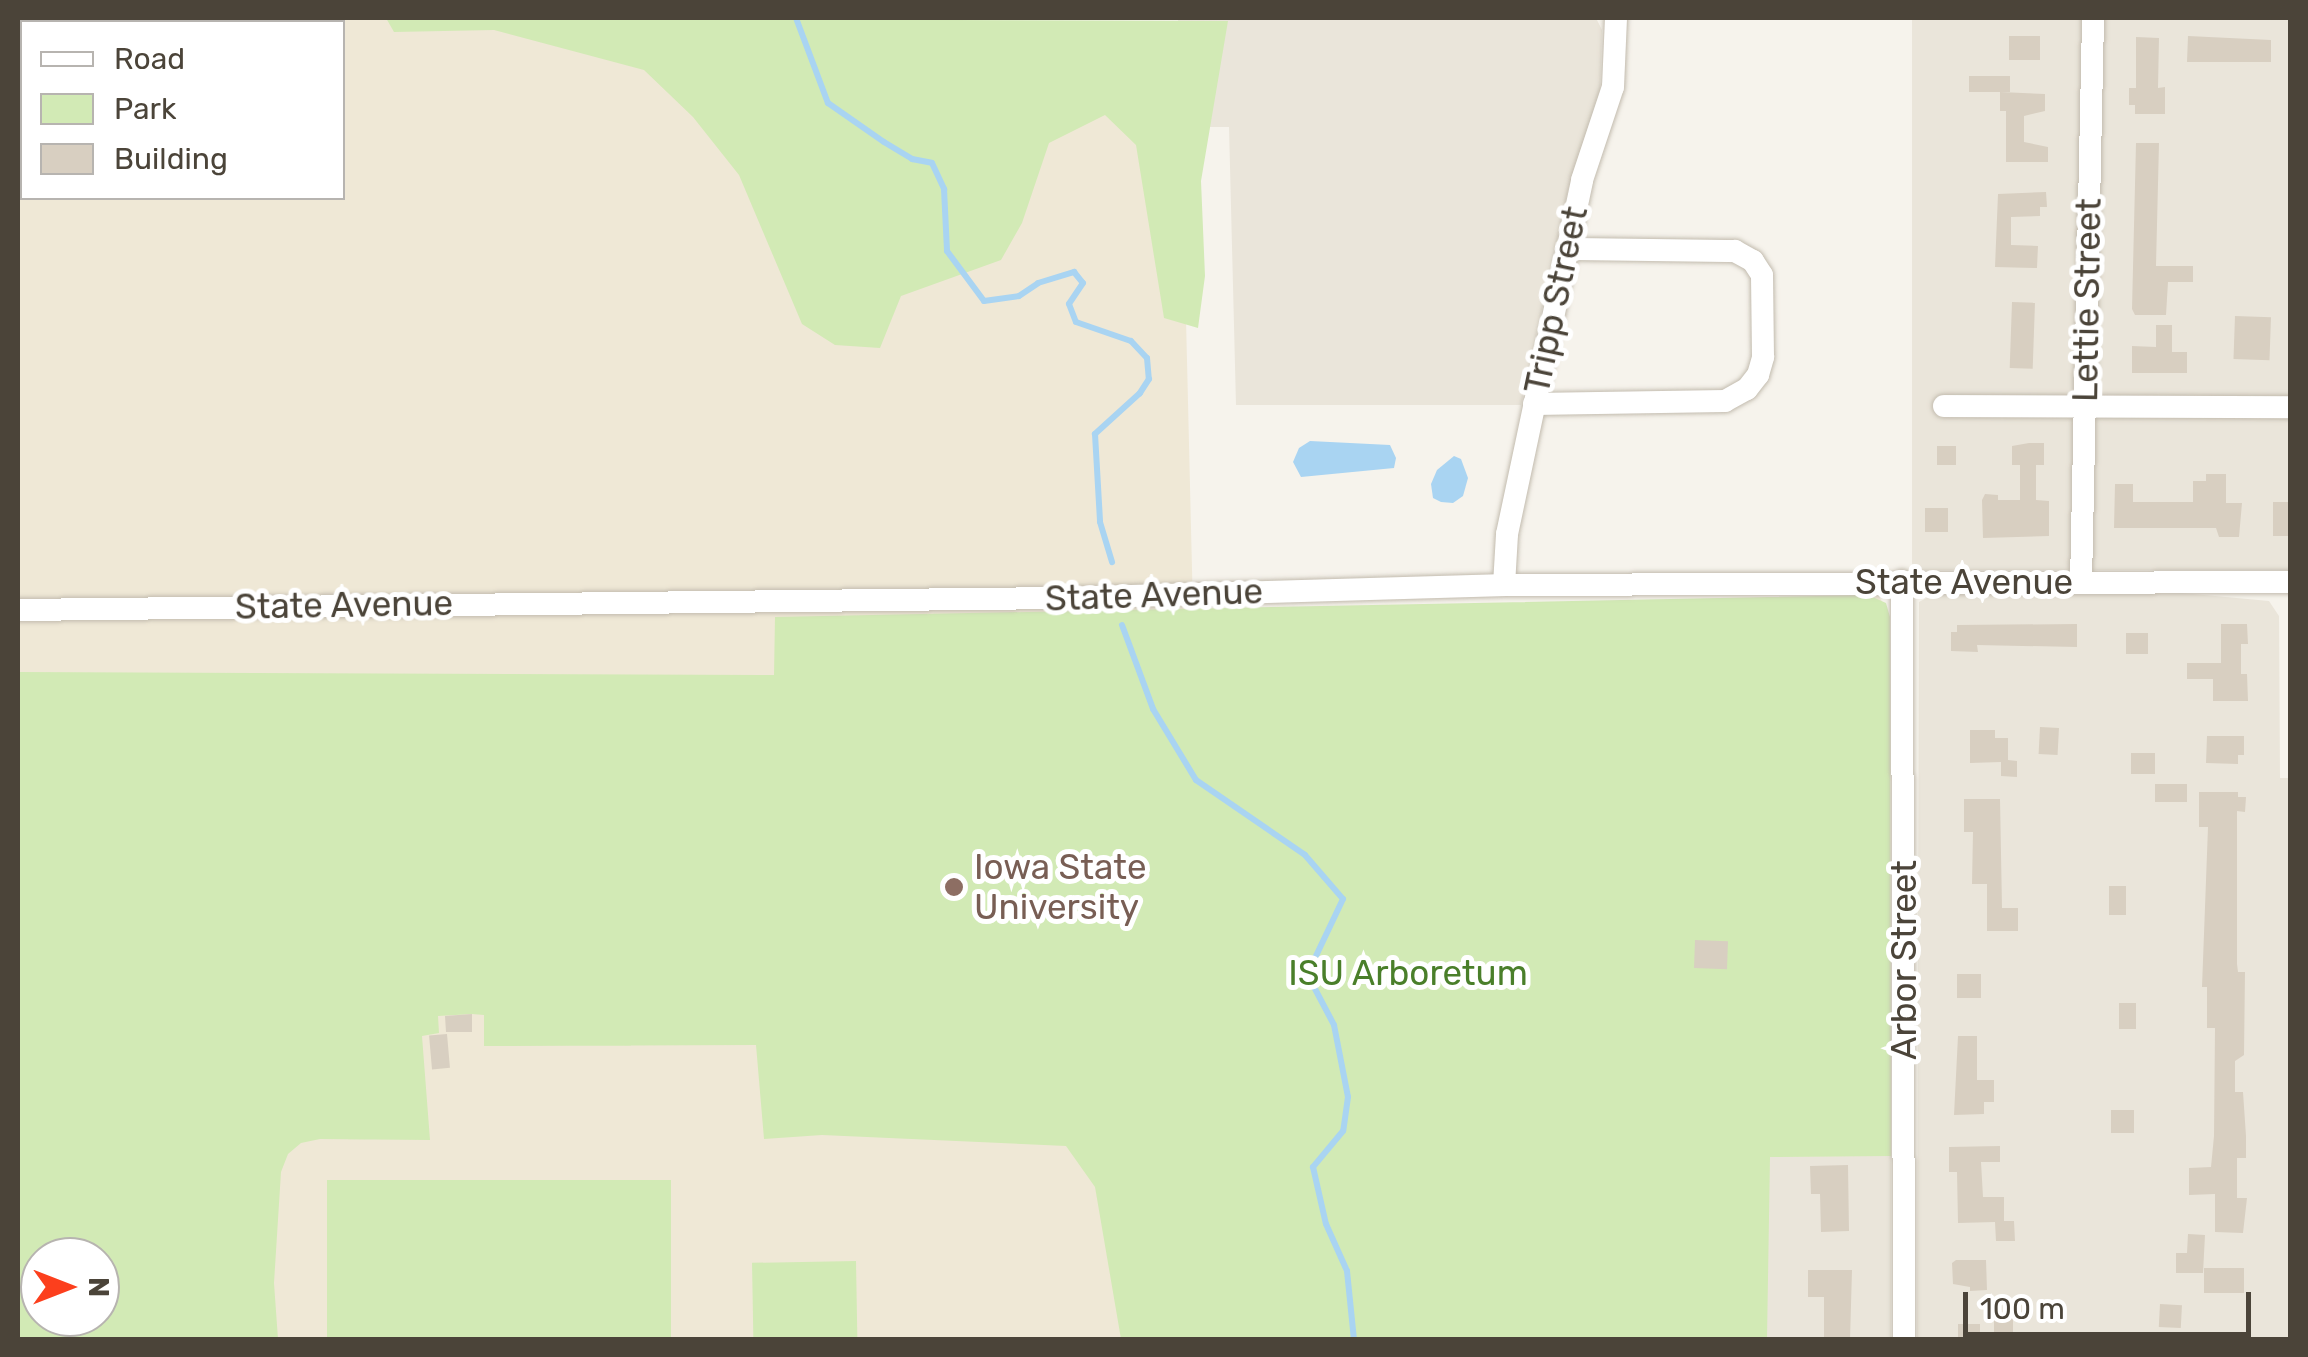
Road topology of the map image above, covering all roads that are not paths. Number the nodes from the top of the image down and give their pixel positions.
1 (1616, 18) edge
2 (2092, 18) edge
3 (1567, 248) junction
4 (1534, 404) junction
5 (1944, 406) dead end
6 (2085, 406) junction
7 (2290, 406) edge
8 (1902, 581) junction
9 (2290, 582) edge
10 (2082, 583) junction
11 (1504, 584) junction
12 (18, 610) edge
13 (1904, 1340) edge

1 - 3 street, Tripp Street
2 - 6 street, Lettie Street
3 - 4 street, Tripp Street
3 - 4 street
4 - 11 street, Tripp Street
5 - 6 street
6 - 7 street
6 - 10 street, Lettie Street
8 - 10 street, State Avenue
8 - 11 street, State Avenue
8 - 13 street, Arbor Street
9 - 10 street, State Avenue
11 - 12 street, State Avenue

